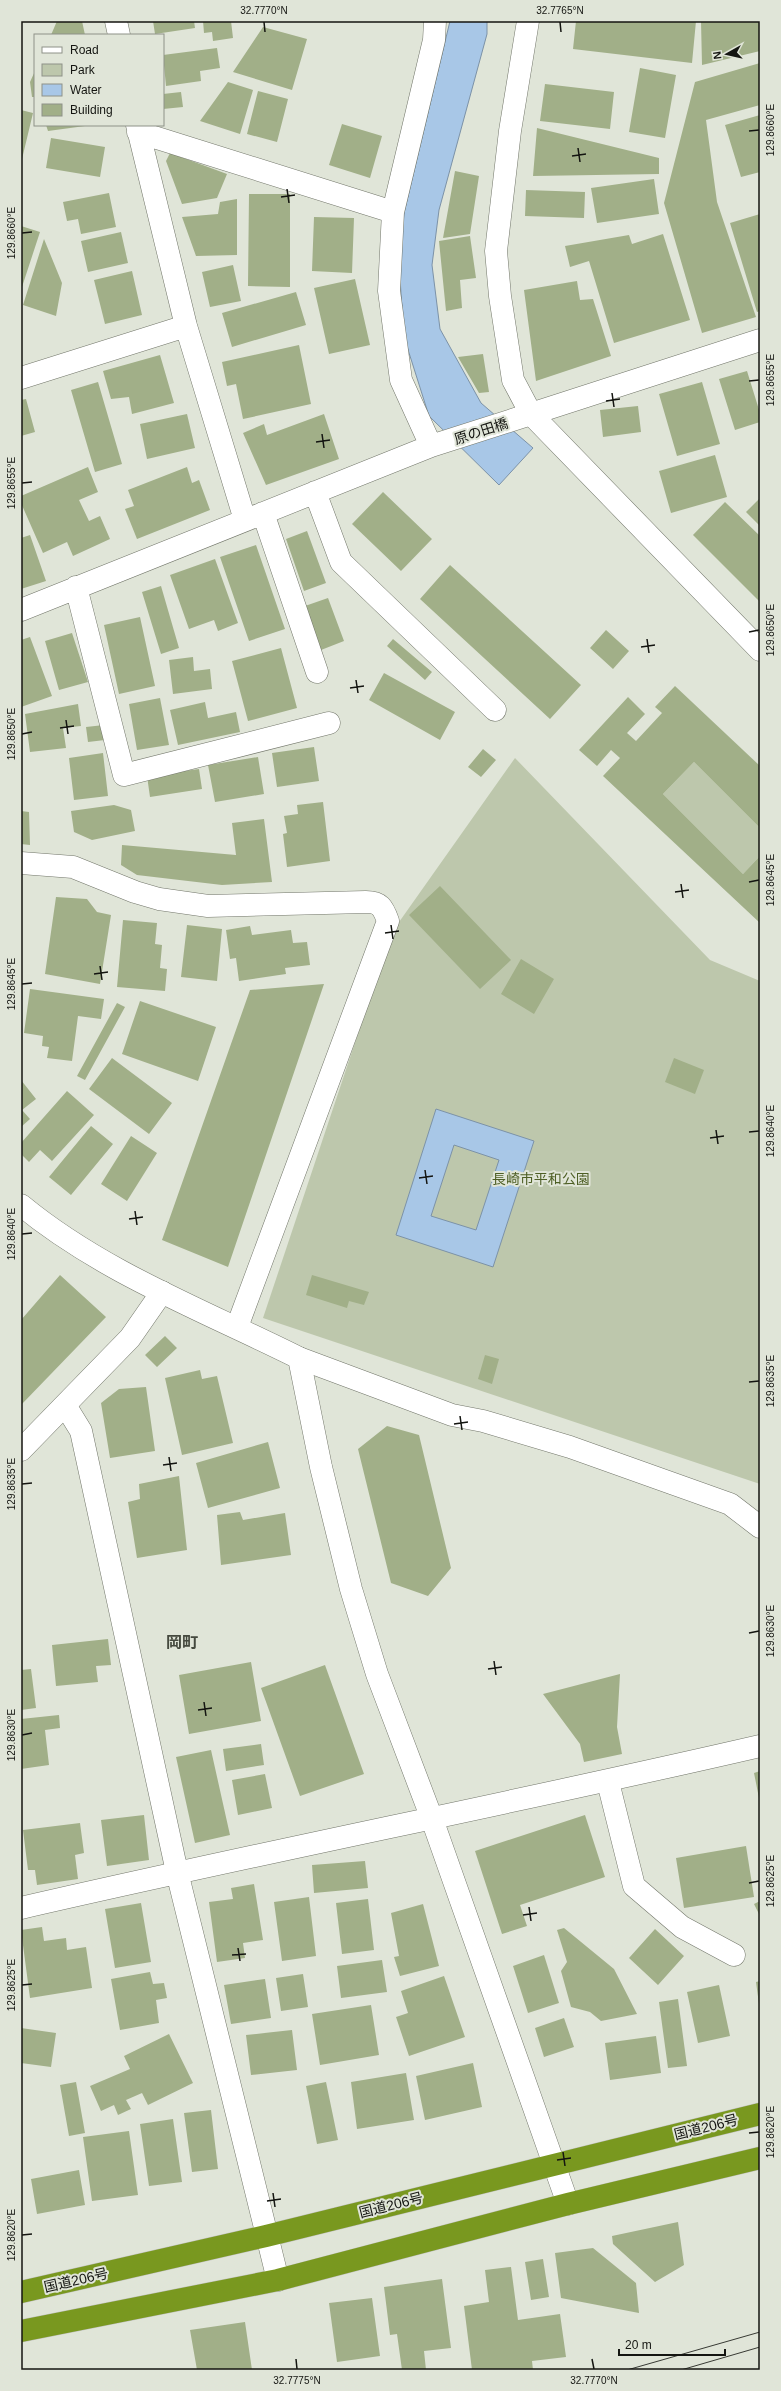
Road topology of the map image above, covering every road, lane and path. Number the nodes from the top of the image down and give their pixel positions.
1 (116, 21) edge
2 (435, 21) edge
3 (528, 21) edge
4 (119, 34) edge
5 (138, 129) edge
6 (393, 212) junction
7 (186, 326) junction
8 (760, 340) edge
9 (21, 378) edge
10 (523, 417) junction
11 (439, 444) junction
12 (314, 492) junction
13 (254, 516) junction
14 (76, 587) junction
15 (21, 610) edge
16 (760, 650) edge
17 (317, 672) dead end
18 (495, 710) dead end
19 (329, 723) dead end
20 (21, 863) edge
21 (21, 1205) edge
22 (162, 1292) junction
23 (237, 1327) junction
24 (299, 1358) junction
25 (65, 1405) junction
26 (21, 1450) edge
27 (760, 1527) edge
28 (760, 1746) edge
29 (608, 1782) junction
30 (432, 1819) junction
31 (177, 1872) junction
32 (21, 1908) edge
33 (734, 1955) dead end
34 (760, 2114) edge
35 (760, 2158) edge
36 (554, 2164) junction
37 (568, 2204) junction
38 (266, 2236) junction
39 (278, 2280) junction
40 (21, 2292) edge
41 (21, 2331) edge

1 - 4 street
2 - 6 street
3 - 10 street
5 - 6 street
5 - 7 street
6 - 11 street
7 - 9 street
7 - 13 street
8 - 10 street, 原の田橋
10 - 11 street, 原の田橋
10 - 16 street
11 - 12 street, 原の田橋
12 - 13 street, 原の田橋
12 - 18 street
13 - 14 street, 原の田橋
13 - 17 street
14 - 15 street, 原の田橋
14 - 19 street
20 - 23 street
21 - 22 street
22 - 23 street
22 - 25 street
23 - 24 street
24 - 27 street
24 - 30 street
25 - 26 street
25 - 31 street
28 - 29 street
29 - 30 street
29 - 33 street
30 - 31 street
30 - 36 street
31 - 32 street
31 - 38 street
34 - 36 highway, 国道206号
35 - 37 highway
36 - 37 street
36 - 38 highway, 国道206号
37 - 39 highway
38 - 39 street
38 - 40 highway, 国道206号
39 - 41 highway

